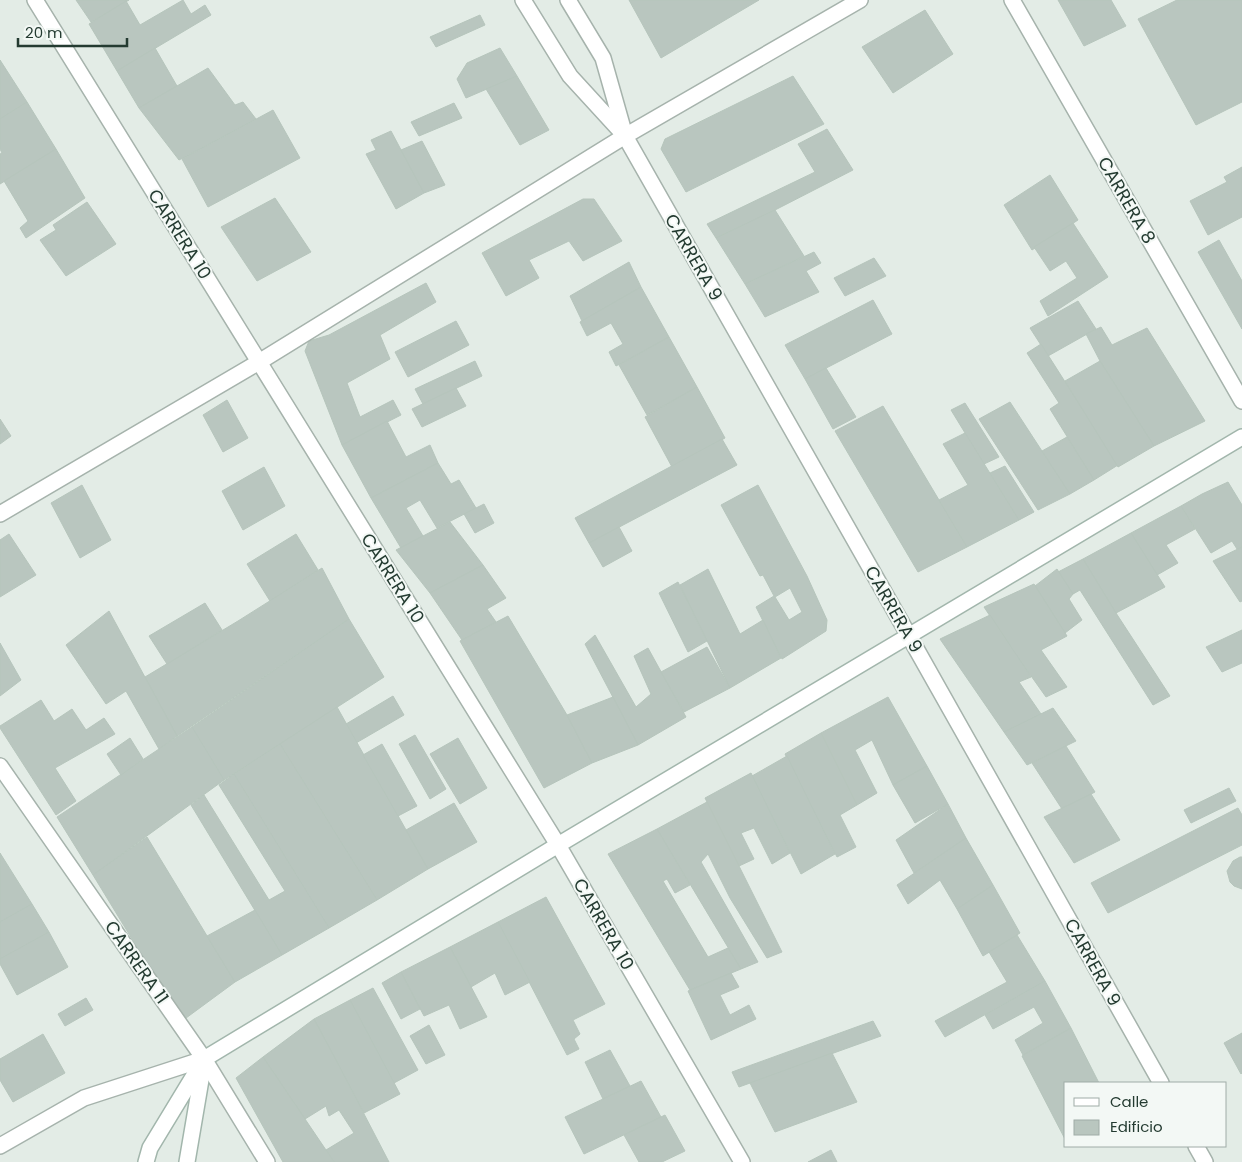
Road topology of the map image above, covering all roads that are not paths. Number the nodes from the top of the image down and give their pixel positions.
1 (35, 0) edge
2 (523, 0) edge
3 (568, 0) edge
4 (860, 0) edge
5 (1012, 0) edge
6 (625, 136) junction
7 (259, 362) junction
8 (1242, 401) edge
9 (1242, 437) edge
10 (0, 514) edge
11 (909, 636) junction
12 (0, 766) edge
13 (558, 845) junction
14 (204, 1059) junction
15 (1160, 1082) edge
16 (0, 1146) edge
17 (1197, 1147) edge
18 (146, 1162) edge
19 (187, 1162) edge
20 (267, 1162) edge
21 (742, 1162) edge
22 (1205, 1162) edge

1 - 7 street, CARRERA 10
2 - 6 street, CARRERA 9
3 - 6 street, CARRERA 9
4 - 6 street
5 - 8 street, CARRERA 8
6 - 7 street
6 - 11 street, CARRERA 9
7 - 10 street
7 - 13 street, CARRERA 10
9 - 11 street
11 - 13 street
11 - 15 street, CARRERA 9
12 - 14 street, CARRERA 11
13 - 14 street
13 - 21 street, CARRERA 10
14 - 16 street
14 - 18 street
14 - 19 street
14 - 20 street, CARRERA 11
17 - 22 street

